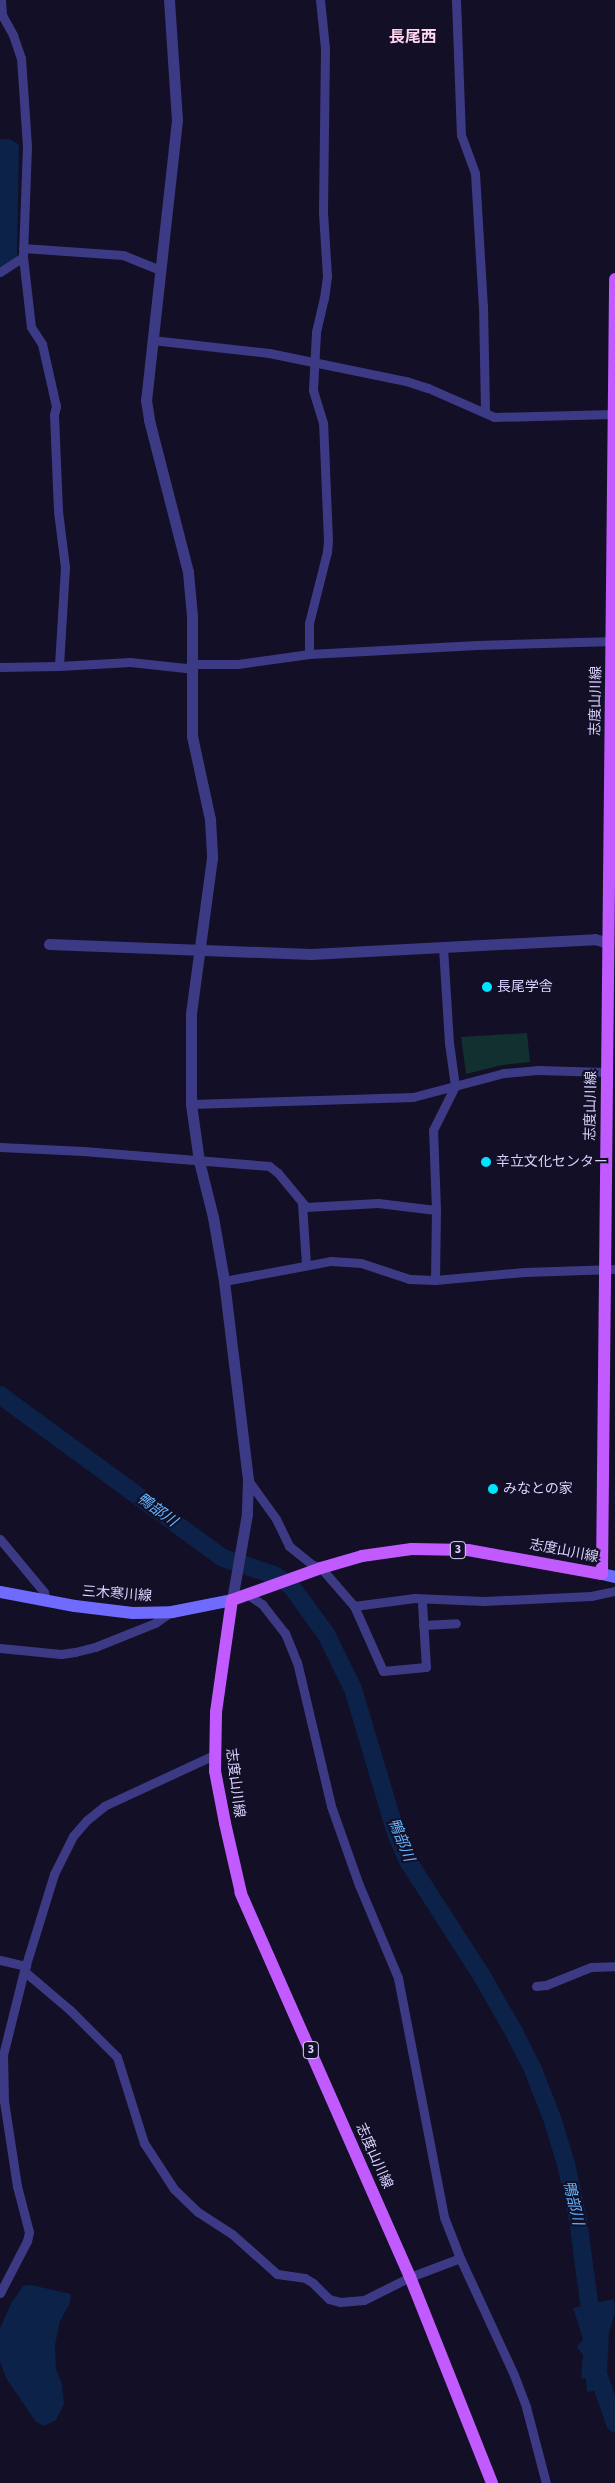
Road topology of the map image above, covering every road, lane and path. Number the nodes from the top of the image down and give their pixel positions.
1 (1, 0) edge
2 (169, 0) edge
3 (320, 0) edge
4 (456, 0) edge
5 (23, 252) junction
6 (160, 270) junction
7 (0, 272) edge
8 (615, 279) edge
9 (152, 340) junction
10 (313, 361) junction
11 (485, 413) junction
12 (614, 414) junction
13 (614, 479) edge
14 (613, 641) edge
15 (309, 654) junction
16 (59, 666) junction
17 (191, 666) junction
18 (0, 667) edge
19 (612, 943) edge
20 (49, 944) dead end
21 (444, 948) junction
22 (199, 949) junction
23 (607, 1072) junction
24 (455, 1086) junction
25 (191, 1104) junction
26 (0, 1147) edge
27 (199, 1162) junction
28 (302, 1204) junction
29 (436, 1210) junction
30 (306, 1265) junction
31 (610, 1269) edge
32 (435, 1280) junction
33 (224, 1281) junction
34 (248, 1480) junction
35 (0, 1539) edge
36 (318, 1569) junction
37 (602, 1574) junction
38 (615, 1577) edge
39 (615, 1591) edge
40 (0, 1592) edge
41 (250, 1595) junction
42 (46, 1600) junction
43 (232, 1600) junction
44 (422, 1604) dead end
45 (354, 1606) junction
46 (172, 1612) junction
47 (456, 1623) dead end
48 (423, 1625) junction
49 (0, 1648) edge
50 (214, 1754) junction
51 (0, 1960) edge
52 (615, 1966) edge
53 (25, 1969) junction
54 (536, 1986) dead end
55 (2, 2101) edge
56 (460, 2258) junction
57 (410, 2277) junction
58 (0, 2293) edge
59 (492, 2483) edge
60 (546, 2483) edge

1 - 5 street
2 - 6 street
3 - 10 street
4 - 11 street
5 - 6 street
5 - 7 street
5 - 16 street
6 - 9 street
8 - 12 main road, 志度山川線
9 - 10 street
9 - 17 street
10 - 11 street
10 - 15 street
11 - 12 street
12 - 13 main road, 志度山川線
13 - 14 main road, 志度山川線
14 - 15 street
14 - 19 main road, 志度山川線
15 - 17 street
16 - 17 street
16 - 18 street
17 - 22 street
19 - 21 street
19 - 23 main road, 志度山川線
20 - 22 street
21 - 22 street
21 - 24 street
22 - 25 street
23 - 24 street
23 - 31 main road, 志度山川線
24 - 25 street
24 - 29 street
25 - 27 street
26 - 27 street
27 - 28 street
27 - 33 street
28 - 29 street
28 - 30 street
29 - 32 street
30 - 32 street
30 - 33 street
31 - 32 street
31 - 37 main road, 志度山川線
33 - 34 street
34 - 36 street
34 - 43 street
35 - 42 street
36 - 37 main road, 志度山川線 / 3
36 - 41 main road, 志度山川線 / 3
36 - 45 street
37 - 38 main road
39 - 45 street
40 - 42 main road, 三木寒川線
41 - 43 main road, 志度山川線 / 3
41 - 56 street
42 - 46 main road, 三木寒川線
43 - 46 main road, 三木寒川線
43 - 50 main road, 志度山川線 / 3
44 - 48 street
45 - 48 street
46 - 49 street
47 - 48 street
50 - 53 street
50 - 57 main road, 志度山川線 / 3
51 - 53 street
52 - 54 street
53 - 55 street
53 - 57 street
55 - 58 street
56 - 57 street
56 - 60 street
57 - 59 main road, 志度山川線 / 3

